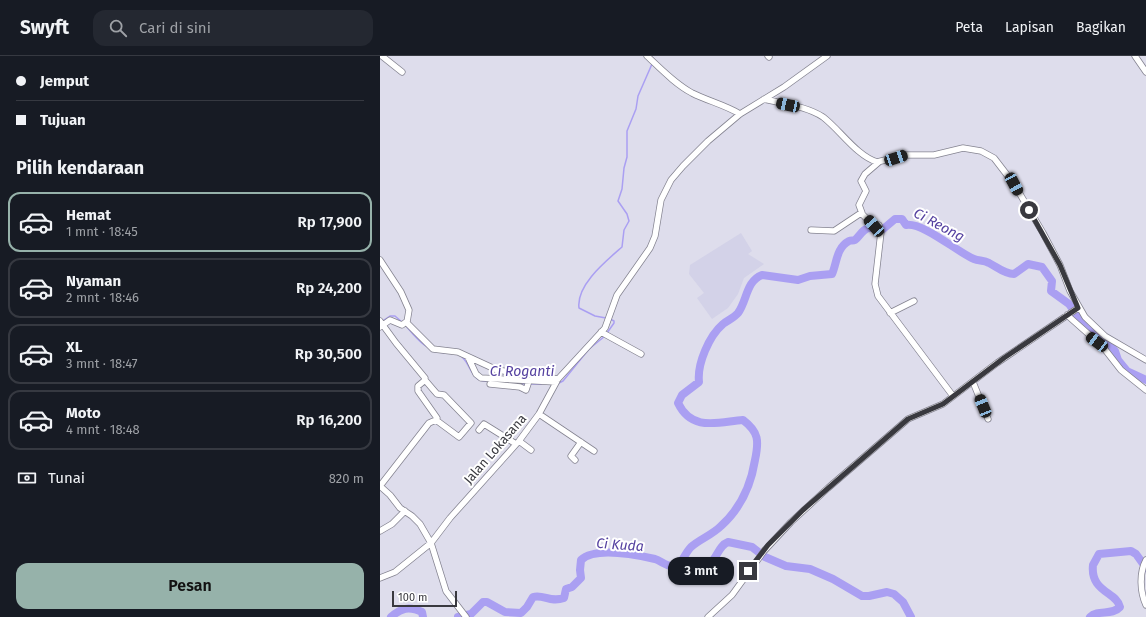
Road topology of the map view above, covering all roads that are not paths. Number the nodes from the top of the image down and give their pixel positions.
1 (382, 56) edge
2 (827, 56) edge
3 (1136, 56) edge
4 (651, 60) edge
5 (402, 72) dead end
6 (1146, 72) edge
7 (764, 99) junction
8 (740, 114) junction
9 (880, 162) junction
10 (862, 213) junction
11 (811, 230) dead end
12 (380, 260) edge
13 (914, 301) dead end
14 (1077, 309) junction
15 (890, 313) junction
16 (1068, 314) junction
17 (405, 323) junction
18 (381, 324) edge
19 (605, 334) junction
20 (641, 354) dead end
21 (468, 357) junction
22 (1146, 360) edge
23 (425, 380) junction
24 (493, 382) junction
25 (556, 382) junction
26 (973, 382) junction
27 (529, 383) junction
28 (1146, 390) edge
29 (953, 396) junction
30 (539, 414) junction
31 (988, 418) dead end
32 (436, 420) junction
33 (480, 430) dead end
34 (517, 442) junction
35 (581, 442) junction
36 (531, 450) dead end
37 (594, 452) dead end
38 (575, 460) dead end
39 (380, 486) edge
40 (405, 511) junction
41 (380, 531) edge
42 (431, 543) junction
43 (1145, 561) edge
44 (380, 578) edge
45 (1146, 605) edge
46 (466, 617) edge
47 (708, 617) edge

1 - 5 street
2 - 7 street, Jalan Lokasana
3 - 6 street
4 - 8 street
7 - 8 street, Jalan Lokasana
7 - 9 street
8 - 19 street, Jalan Lokasana
9 - 10 street
9 - 14 street
10 - 11 street
10 - 15 street
12 - 17 street
13 - 15 street
14 - 16 street
14 - 22 street
15 - 29 street
16 - 26 street
16 - 28 street
17 - 18 street
17 - 21 street
18 - 23 street
19 - 20 street
19 - 25 street, Jalan Lokasana
21 - 24 street
21 - 25 street
23 - 32 street
23 - 32 street
24 - 27 street
24 - 27 street
25 - 27 street
25 - 30 street, Jalan Lokasana
26 - 29 street
26 - 31 street
29 - 47 street
30 - 34 street, Jalan Lokasana
30 - 35 street
32 - 39 street
33 - 34 street
34 - 36 street
34 - 42 street, Jalan Lokasana
35 - 37 street
35 - 38 street
39 - 40 street
40 - 41 street
40 - 42 street
42 - 44 street, Jalan Lokasana
42 - 46 street
43 - 45 street

